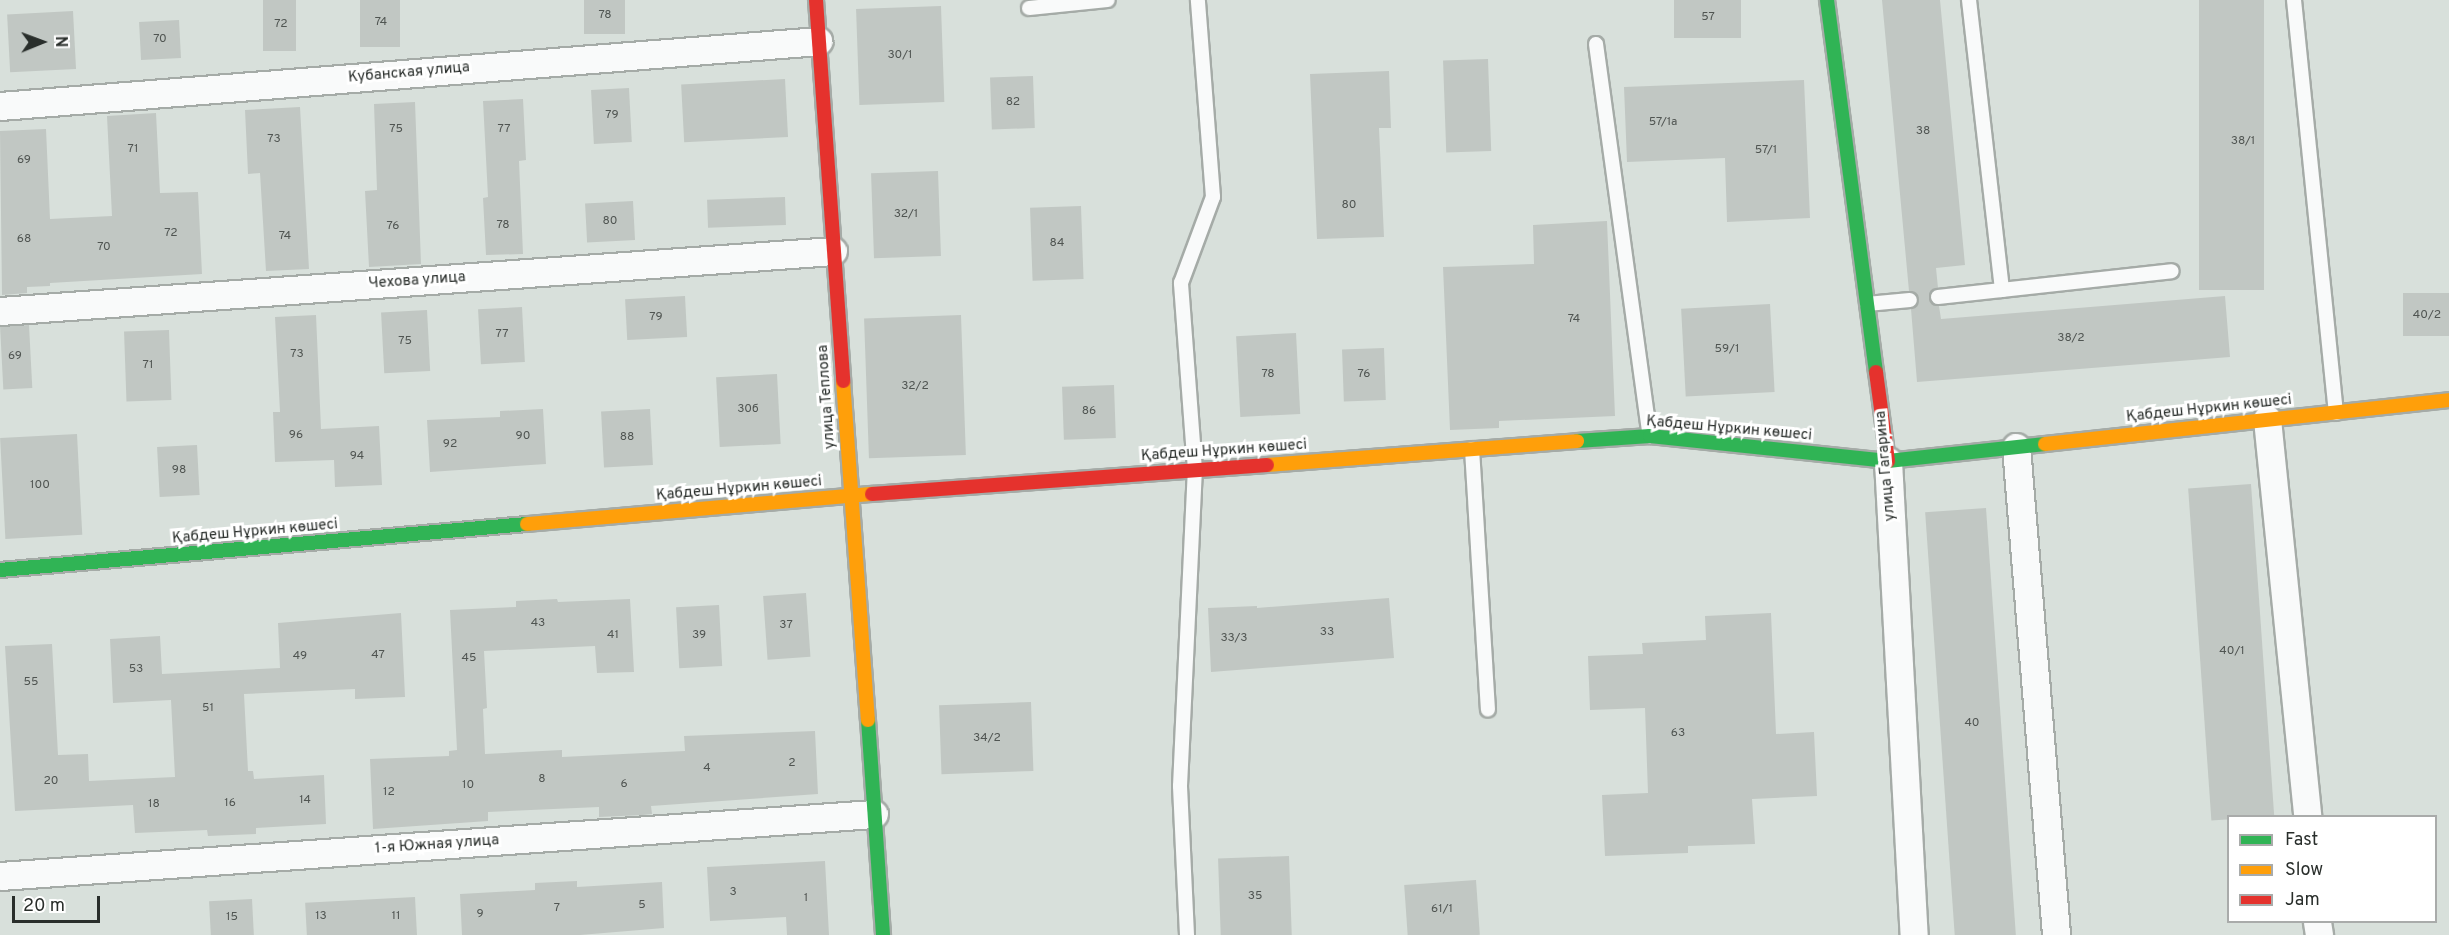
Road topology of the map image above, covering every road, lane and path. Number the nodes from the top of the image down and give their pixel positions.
1 (816, 0) edge
2 (1108, 0) edge
3 (1198, 0) edge
4 (1827, 0) edge
5 (1969, 0) edge
6 (2294, 0) edge
7 (1029, 8) dead end
8 (818, 41) junction
9 (1596, 44) dead end
10 (0, 106) edge
11 (833, 251) junction
12 (2172, 271) dead end
13 (2002, 290) junction
14 (1938, 297) dead end
15 (1910, 300) dead end
16 (1867, 304) junction
17 (0, 311) edge
18 (2449, 400) edge
19 (2336, 413) junction
20 (2267, 419) junction
21 (1650, 436) junction
22 (2016, 447) junction
23 (1472, 449) junction
24 (1888, 461) junction
25 (1195, 470) junction
26 (851, 496) junction
27 (0, 570) edge
28 (1488, 711) dead end
29 (874, 814) junction
30 (2307, 815) edge
31 (0, 876) edge
32 (883, 935) edge
33 (1187, 935) edge
34 (1914, 935) edge
35 (2056, 935) edge

1 - 8 street, улица Теплова
2 - 7 lane
3 - 25 lane
4 - 16 street, улица Гагарина
5 - 13 lane
6 - 19 lane
8 - 10 street, Кубанская улица
8 - 11 street, улица Теплова
9 - 21 lane
11 - 17 street, Чехова улица
11 - 26 street, улица Теплова
12 - 13 lane
13 - 14 lane
15 - 16 lane
16 - 24 street, улица Гагарина
18 - 19 street, Қабдеш Нұркин көшесі
19 - 20 street, Қабдеш Нұркин көшесі
20 - 22 street, Қабдеш Нұркин көшесі
20 - 30 street
21 - 23 street, Қабдеш Нұркин көшесі
21 - 24 street, Қабдеш Нұркин көшесі
22 - 24 street, Қабдеш Нұркин көшесі
22 - 35 street
23 - 25 street, Қабдеш Нұркин көшесі
23 - 28 lane
24 - 34 street, улица Гагарина
25 - 26 street, Қабдеш Нұркин көшесі
25 - 33 lane
26 - 27 street, Қабдеш Нұркин көшесі
26 - 29 street, улица Теплова
29 - 31 street, 1-я Южная улица
29 - 32 street, улица Теплова

